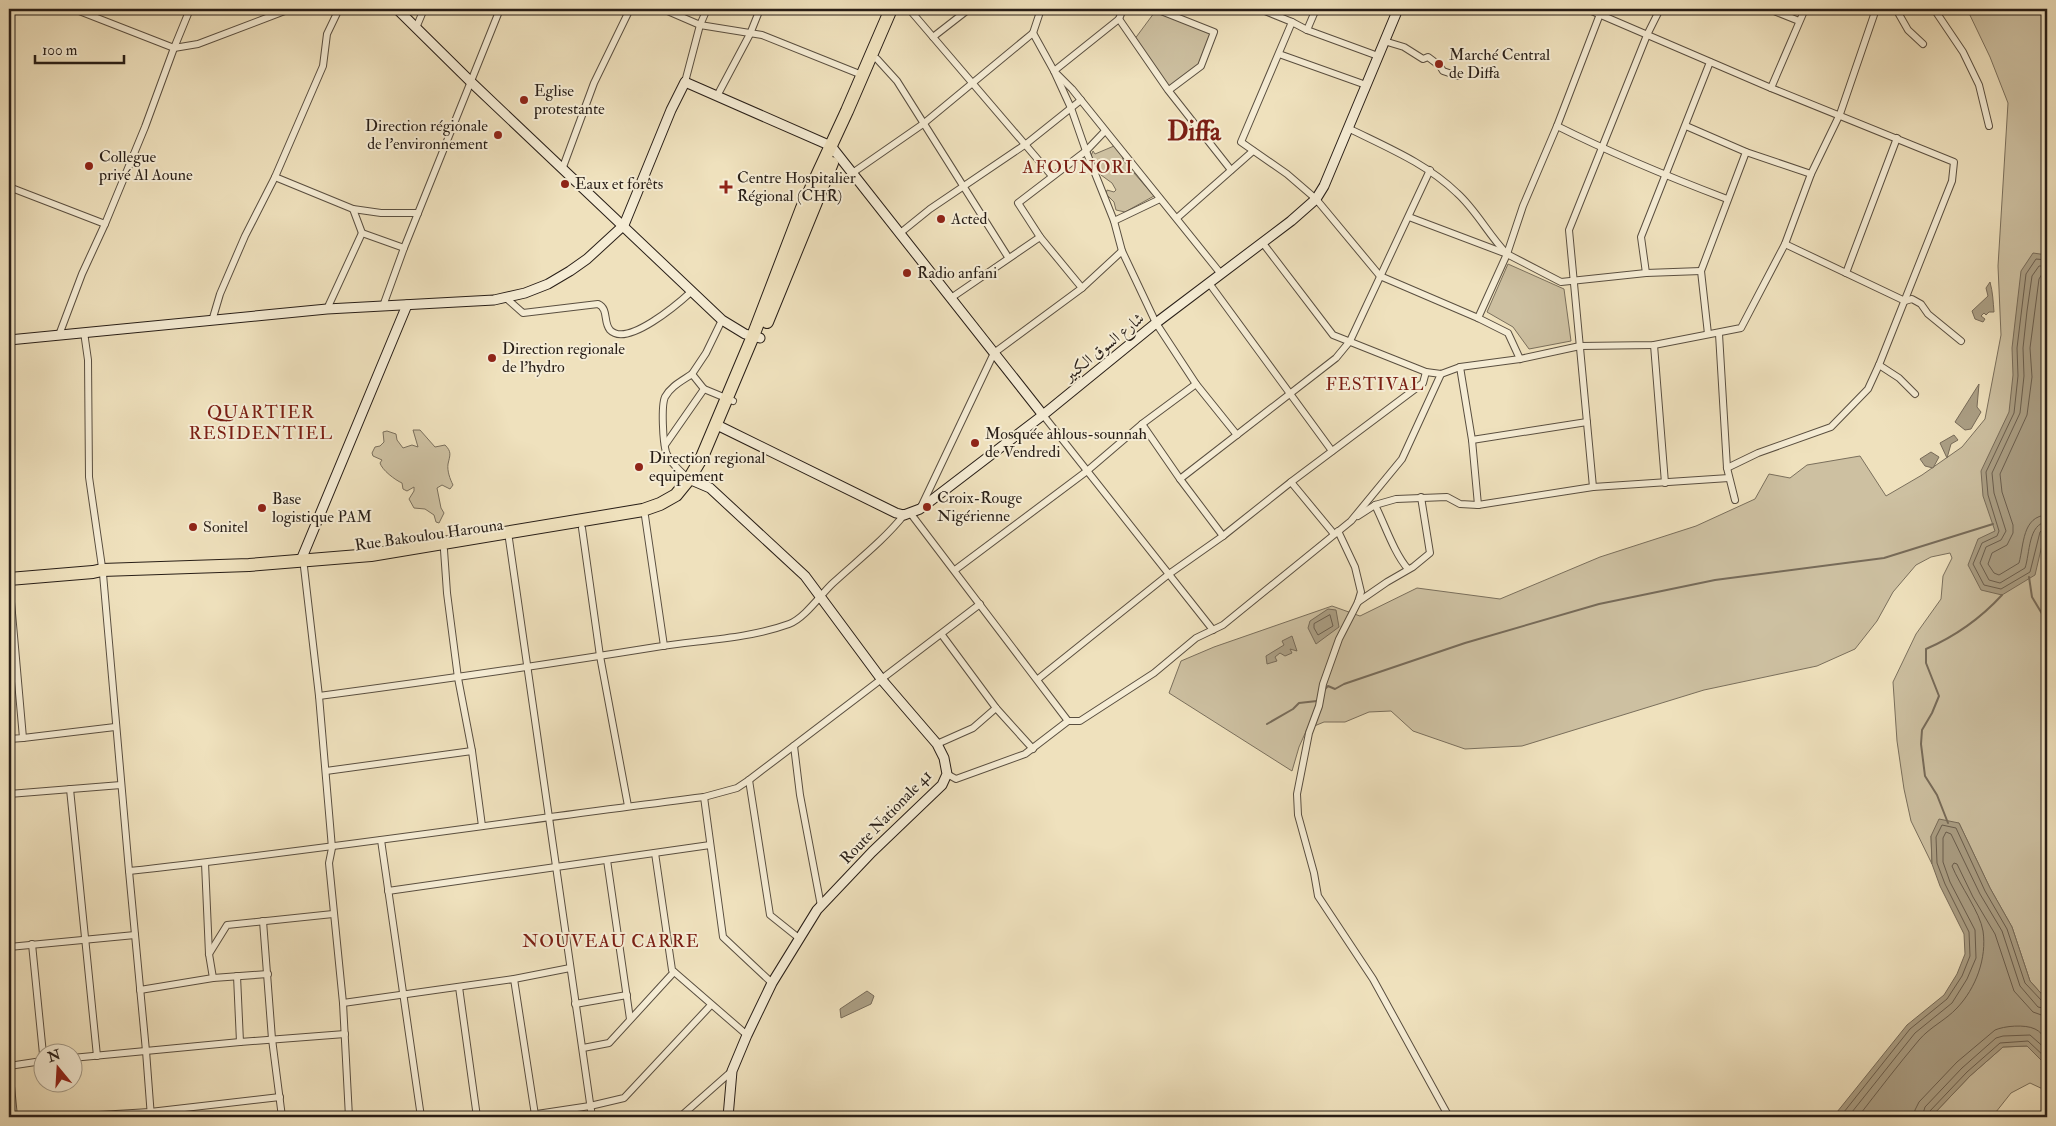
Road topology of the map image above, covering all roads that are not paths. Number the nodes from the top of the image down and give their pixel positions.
1 (74, 9) edge
2 (190, 9) edge
3 (290, 9) edge
4 (339, 9) edge
5 (397, 9) edge
6 (424, 9) edge
7 (500, 9) edge
8 (630, 9) edge
9 (663, 9) edge
10 (707, 9) edge
11 (760, 9) edge
12 (891, 9) edge
13 (896, 9) edge
14 (909, 9) edge
15 (969, 9) edge
16 (1041, 9) edge
17 (1123, 9) edge
18 (1156, 9) edge
19 (1260, 9) edge
20 (1316, 9) edge
21 (1398, 9) edge
22 (1587, 9) edge
23 (1660, 9) edge
24 (1769, 9) edge
25 (1805, 9) edge
26 (1881, 9) edge
27 (1896, 9) edge
28 (1934, 9) edge
29 (1875, 11) edge
30 (1600, 14) junction
31 (1118, 19) junction
32 (1292, 22) junction
33 (1799, 22) junction
34 (700, 25) junction
35 (416, 28) junction
36 (1308, 30) junction
37 (1034, 33) junction
38 (750, 34) junction
39 (1647, 36) junction
40 (933, 37) junction
41 (1384, 41) junction
42 (1923, 44) dead end
43 (174, 48) junction
44 (1279, 54) junction
45 (1378, 56) junction
46 (877, 59) junction
47 (1710, 62) junction
48 (1054, 71) junction
49 (862, 75) junction
50 (1458, 76) dead end
51 (471, 82) junction
52 (685, 82) junction
53 (972, 83) junction
54 (1366, 85) junction
55 (1771, 88) junction
56 (1169, 90) junction
57 (717, 96) junction
58 (1081, 100) junction
59 (1071, 108) junction
60 (1840, 114) junction
61 (923, 124) junction
62 (1557, 126) junction
63 (1686, 126) junction
64 (1989, 126) dead end
65 (1348, 128) junction
66 (1105, 131) junction
67 (1896, 138) junction
68 (1026, 144) junction
69 (1601, 148) junction
70 (834, 150) junction
71 (1086, 151) junction
72 (1253, 151) junction
73 (1746, 152) junction
74 (563, 167) junction
75 (1231, 170) junction
76 (1430, 170) junction
77 (851, 174) junction
78 (1811, 174) junction
79 (1665, 175) junction
80 (1052, 176) junction
81 (275, 177) junction
82 (964, 186) junction
83 (9, 187) edge
84 (1160, 199) junction
85 (1316, 199) junction
86 (1728, 199) junction
87 (353, 209) junction
88 (418, 213) junction
89 (1409, 217) junction
90 (1177, 218) junction
91 (1114, 221) junction
92 (105, 224) junction
93 (624, 225) junction
94 (362, 233) junction
95 (899, 234) junction
96 (1040, 236) junction
97 (1262, 242) junction
98 (1785, 244) junction
99 (404, 248) junction
100 (1122, 251) junction
101 (1506, 254) junction
102 (1008, 258) junction
103 (1701, 270) junction
104 (1646, 273) junction
105 (1846, 273) junction
106 (1221, 274) junction
107 (1380, 276) junction
108 (1574, 281) junction
109 (1209, 283) junction
110 (1082, 288) junction
111 (692, 291) junction
112 (506, 298) junction
113 (951, 298) junction
114 (1905, 301) junction
115 (406, 305) junction
116 (383, 306) junction
117 (327, 309) junction
118 (1478, 318) junction
119 (722, 320) junction
120 (212, 321) junction
121 (1156, 323) junction
122 (84, 332) junction
123 (1708, 334) junction
124 (1719, 334) junction
125 (59, 335) junction
126 (757, 337) junction
127 (9, 340) edge
128 (1350, 341) junction
129 (1961, 341) dead end
130 (1654, 345) junction
131 (1580, 346) junction
132 (994, 352) junction
133 (1520, 359) junction
134 (1879, 365) junction
135 (1460, 367) junction
136 (1426, 372) junction
137 (692, 374) junction
138 (1441, 374) junction
139 (1196, 384) junction
140 (704, 389) junction
141 (1289, 392) junction
142 (1915, 394) dead end
143 (730, 399) junction
144 (1043, 415) junction
145 (1587, 422) junction
146 (1142, 424) junction
147 (719, 426) junction
148 (1237, 434) junction
149 (1472, 440) junction
150 (665, 445) junction
151 (1332, 451) junction
152 (1727, 468) junction
153 (1087, 471) junction
154 (1729, 478) junction
155 (1180, 479) junction
156 (693, 480) junction
157 (1291, 482) junction
158 (1665, 483) junction
159 (1593, 487) junction
160 (1421, 497) junction
161 (1735, 500) dead end
162 (1375, 505) junction
163 (1478, 505) junction
164 (920, 509) junction
165 (908, 514) junction
166 (645, 516) junction
167 (1353, 519) junction
168 (582, 528) junction
169 (1336, 533) junction
170 (1223, 536) junction
171 (509, 539) junction
172 (444, 550) junction
173 (303, 563) junction
174 (1408, 569) junction
175 (955, 570) junction
176 (99, 572) junction
177 (1169, 574) junction
178 (9, 579) edge
179 (822, 596) junction
180 (1358, 602) junction
181 (980, 604) junction
182 (1213, 630) junction
183 (942, 635) junction
184 (664, 646) junction
185 (12, 656) edge
186 (600, 656) junction
187 (527, 667) junction
188 (458, 678) junction
189 (1038, 679) junction
190 (882, 680) junction
191 (319, 696) junction
192 (996, 708) junction
193 (1068, 721) junction
194 (115, 726) junction
195 (23, 738) junction
196 (9, 739) edge
197 (937, 744) junction
198 (794, 746) junction
199 (1033, 749) junction
200 (472, 750) junction
201 (326, 771) junction
202 (947, 774) junction
203 (749, 780) junction
204 (121, 785) junction
205 (70, 789) junction
206 (9, 794) edge
207 (704, 797) junction
208 (628, 806) junction
209 (548, 816) junction
210 (482, 826) junction
211 (381, 840) junction
212 (710, 845) junction
213 (332, 848) junction
214 (655, 853) junction
215 (607, 860) junction
216 (205, 863) junction
217 (556, 868) junction
218 (129, 872) junction
219 (388, 891) junction
220 (821, 906) junction
221 (333, 914) junction
222 (263, 921) junction
223 (135, 935) junction
224 (85, 939) junction
225 (800, 940) junction
226 (32, 944) junction
227 (9, 947) edge
228 (209, 954) junction
229 (570, 968) junction
230 (674, 972) junction
231 (268, 974) junction
232 (237, 976) junction
233 (213, 978) junction
234 (514, 979) junction
235 (772, 983) junction
236 (459, 987) junction
237 (140, 990) junction
238 (402, 995) junction
239 (627, 995) junction
240 (343, 1003) junction
241 (575, 1004) junction
242 (711, 1005) junction
243 (630, 1019) junction
244 (345, 1034) junction
245 (747, 1035) junction
246 (272, 1039) junction
247 (240, 1042) junction
248 (42, 1044) edge
249 (583, 1048) junction
250 (146, 1051) junction
251 (97, 1056) junction
252 (82, 1057) edge
253 (32, 1063) edge
254 (9, 1066) edge
255 (732, 1071) junction
256 (280, 1098) junction
257 (590, 1106) junction
258 (535, 1114) junction
259 (151, 1115) edge
260 (14, 1117) edge
261 (65, 1117) edge
262 (282, 1117) edge
263 (349, 1117) edge
264 (421, 1117) edge
265 (476, 1117) edge
266 (517, 1117) edge
267 (592, 1117) edge
268 (680, 1117) edge
269 (728, 1117) edge
270 (1449, 1117) edge

1 - 43 street
2 - 43 street
3 - 43 street
4 - 81 street
5 - 35 street
6 - 35 street
7 - 51 street
8 - 74 street
9 - 34 street
10 - 34 street
11 - 38 street
12 - 49 highway
13 - 46 highway
14 - 40 street
15 - 40 street
16 - 37 street
17 - 31 street
18 - 56 street
19 - 32 street
20 - 36 street
21 - 41 street, شارع السوق الكبير
22 - 30 street
23 - 39 street
24 - 33 street
25 - 33 street
26 - 29 street
27 - 42 street
28 - 64 street
29 - 60 street
30 - 39 street
30 - 62 street
31 - 48 street
31 - 56 street
32 - 36 street
32 - 44 street
33 - 55 street
34 - 38 street
34 - 52 street
35 - 51 street
36 - 45 street
37 - 48 street
37 - 53 street
38 - 49 street
38 - 57 street
39 - 47 street
39 - 69 street
40 - 53 street
41 - 45 street, شارع السوق الكبير
41 - 50 street
43 - 92 street
44 - 54 street
44 - 72 street
45 - 54 street, شارع السوق الكبير
46 - 61 street
46 - 70 highway
47 - 55 street
47 - 63 street
48 - 58 street
48 - 59 street
49 - 70 highway
51 - 74 street
51 - 88 street
52 - 57 street
52 - 93 street
53 - 61 street
53 - 68 street
54 - 65 street, شارع السوق الكبير
55 - 60 street
56 - 75 street
57 - 70 street
58 - 59 street
58 - 66 street
59 - 68 street
59 - 71 street
60 - 67 street
60 - 78 street
61 - 77 street
61 - 82 street
62 - 69 street
62 - 101 street
63 - 73 street
63 - 79 street
65 - 76 street
65 - 85 street, شارع السوق الكبير
66 - 71 street
66 - 84 street
67 - 105 street
67 - 114 street
68 - 80 street
68 - 82 street
69 - 79 street
69 - 108 street
70 - 77 street
70 - 126 highway, Rue Bakoulou Harouna
71 - 80 street
71 - 91 street
72 - 75 street
72 - 85 street
73 - 78 street
73 - 86 street
74 - 93 street
75 - 90 street
76 - 89 street
76 - 101 street
77 - 95 street
78 - 98 street
79 - 86 street
79 - 104 street
80 - 96 street
81 - 87 street
81 - 120 street
82 - 95 street
82 - 102 street
83 - 92 street
84 - 90 street
84 - 91 street
85 - 97 street, شارع السوق الكبير
85 - 107 street
86 - 103 street
87 - 88 street
87 - 94 street
88 - 99 street
89 - 101 street
89 - 107 street
90 - 106 street
91 - 100 street
92 - 125 street
93 - 111 street
93 - 112 street
94 - 99 street
94 - 117 street
95 - 113 street
96 - 102 street
96 - 110 street
97 - 106 street, شارع السوق الكبير
97 - 128 street
98 - 105 street
98 - 124 street
99 - 116 street
100 - 110 street
100 - 121 street
101 - 108 street
101 - 118 street
102 - 113 street
103 - 104 street
103 - 123 street
104 - 108 street
105 - 114 street
106 - 109 street, شارع السوق الكبير
107 - 118 street
107 - 128 street
108 - 131 street
109 - 121 street, شارع السوق الكبير
109 - 141 street
110 - 132 street
111 - 112 street
111 - 119 street
112 - 115 street
113 - 132 street
114 - 129 street
114 - 134 street
115 - 116 street
115 - 173 street
116 - 117 street
117 - 120 street
118 - 133 street
119 - 126 street
119 - 137 street
120 - 122 street
121 - 139 street
121 - 144 street, شارع السوق الكبير
122 - 125 street
122 - 176 street
123 - 124 street
123 - 130 street
124 - 152 street
125 - 127 street
126 - 143 highway, Rue Bakoulou Harouna
128 - 136 street
128 - 141 street
130 - 131 street
130 - 158 street
131 - 133 street
131 - 145 street
132 - 144 street
132 - 164 street
133 - 135 street
134 - 142 street
134 - 152 street
135 - 138 street
135 - 149 street
136 - 138 street
136 - 151 street
137 - 140 street
137 - 150 street
138 - 167 street
139 - 146 street
139 - 148 street
140 - 143 street
140 - 150 street
141 - 148 street
141 - 151 street
143 - 147 highway, Rue Bakoulou Harouna
144 - 153 street
144 - 164 street, شارع السوق الكبير
145 - 149 street
145 - 159 street
146 - 153 street
146 - 155 street
147 - 156 highway, Rue Bakoulou Harouna
147 - 165 street
148 - 155 street
149 - 163 street
150 - 156 street
151 - 157 street
152 - 154 street
153 - 175 street
153 - 177 street
154 - 158 street
154 - 161 street
155 - 170 street
156 - 166 highway, Rue Bakoulou Harouna
156 - 173 highway, Rue Bakoulou Harouna
156 - 179 street, Route Nationale 41
157 - 169 street
157 - 170 street
158 - 159 street
159 - 163 street
160 - 162 street
160 - 163 street
160 - 174 street
162 - 167 street
162 - 174 street
164 - 165 street, شارع السوق الكبير
165 - 175 street
165 - 179 street
166 - 168 highway, Rue Bakoulou Harouna
166 - 184 street
167 - 169 street
168 - 171 highway, Rue Bakoulou Harouna
168 - 186 street
169 - 180 street
169 - 182 street
170 - 177 street
171 - 172 highway, Rue Bakoulou Harouna
171 - 187 street
172 - 173 highway, Rue Bakoulou Harouna
172 - 188 street
173 - 176 highway, Rue Bakoulou Harouna
173 - 191 street
174 - 180 street
175 - 181 street
176 - 178 highway, Rue Bakoulou Harouna
176 - 194 street
177 - 182 street
177 - 189 street
178 - 185 street
179 - 184 street
179 - 190 street, Route Nationale 41
180 - 270 street
181 - 183 street
181 - 189 street
182 - 193 street
183 - 190 street
183 - 192 street
184 - 186 street
185 - 195 street
186 - 187 street
186 - 208 street
187 - 188 street
187 - 209 street
188 - 191 street
188 - 200 street
189 - 193 street
190 - 197 street, Route Nationale 41
190 - 198 street
191 - 201 street
192 - 197 street
192 - 199 street
193 - 199 street
194 - 195 street
194 - 204 street
195 - 196 street
197 - 202 street, Route Nationale 41
198 - 203 street
198 - 220 street
199 - 202 street
200 - 201 street
200 - 210 street
201 - 213 street
202 - 220 street, Route Nationale 41
203 - 207 street
203 - 225 street
204 - 205 street
204 - 218 street
205 - 206 street
205 - 224 street
207 - 208 street
207 - 212 street
208 - 209 street
209 - 210 street
209 - 217 street
210 - 211 street
211 - 213 street
211 - 219 street
212 - 214 street
212 - 235 street
213 - 216 street
213 - 221 street
214 - 215 street
214 - 230 street
215 - 217 street
215 - 239 street
216 - 218 street
216 - 228 street
217 - 219 street
217 - 229 street
218 - 223 street
219 - 238 street
220 - 225 street, Route Nationale 41
221 - 222 street
221 - 240 street
222 - 228 street
222 - 231 street
223 - 224 street
223 - 237 street
224 - 226 street
224 - 251 street
225 - 235 street, Route Nationale 41
226 - 227 street
226 - 248 street
228 - 233 street
229 - 234 street
229 - 241 street
230 - 242 street
230 - 243 street
231 - 232 street
231 - 246 street
232 - 233 street
232 - 247 street
233 - 237 street
234 - 236 street
234 - 258 street
235 - 245 street, Route Nationale 41
236 - 238 street
236 - 265 street
237 - 250 street
238 - 240 street
238 - 264 street
239 - 241 street
239 - 243 street
240 - 244 street
241 - 249 street
242 - 245 street
242 - 257 street
243 - 249 street
244 - 246 street
244 - 263 street
245 - 255 street, Route Nationale 41
246 - 247 street
246 - 256 street
247 - 250 street
249 - 257 street
250 - 251 street
250 - 259 street
251 - 252 street
253 - 254 street
254 - 260 street
255 - 268 street
255 - 269 street, Route Nationale 41
256 - 259 street
256 - 262 street
257 - 258 street
257 - 267 street
258 - 266 street
259 - 261 street

